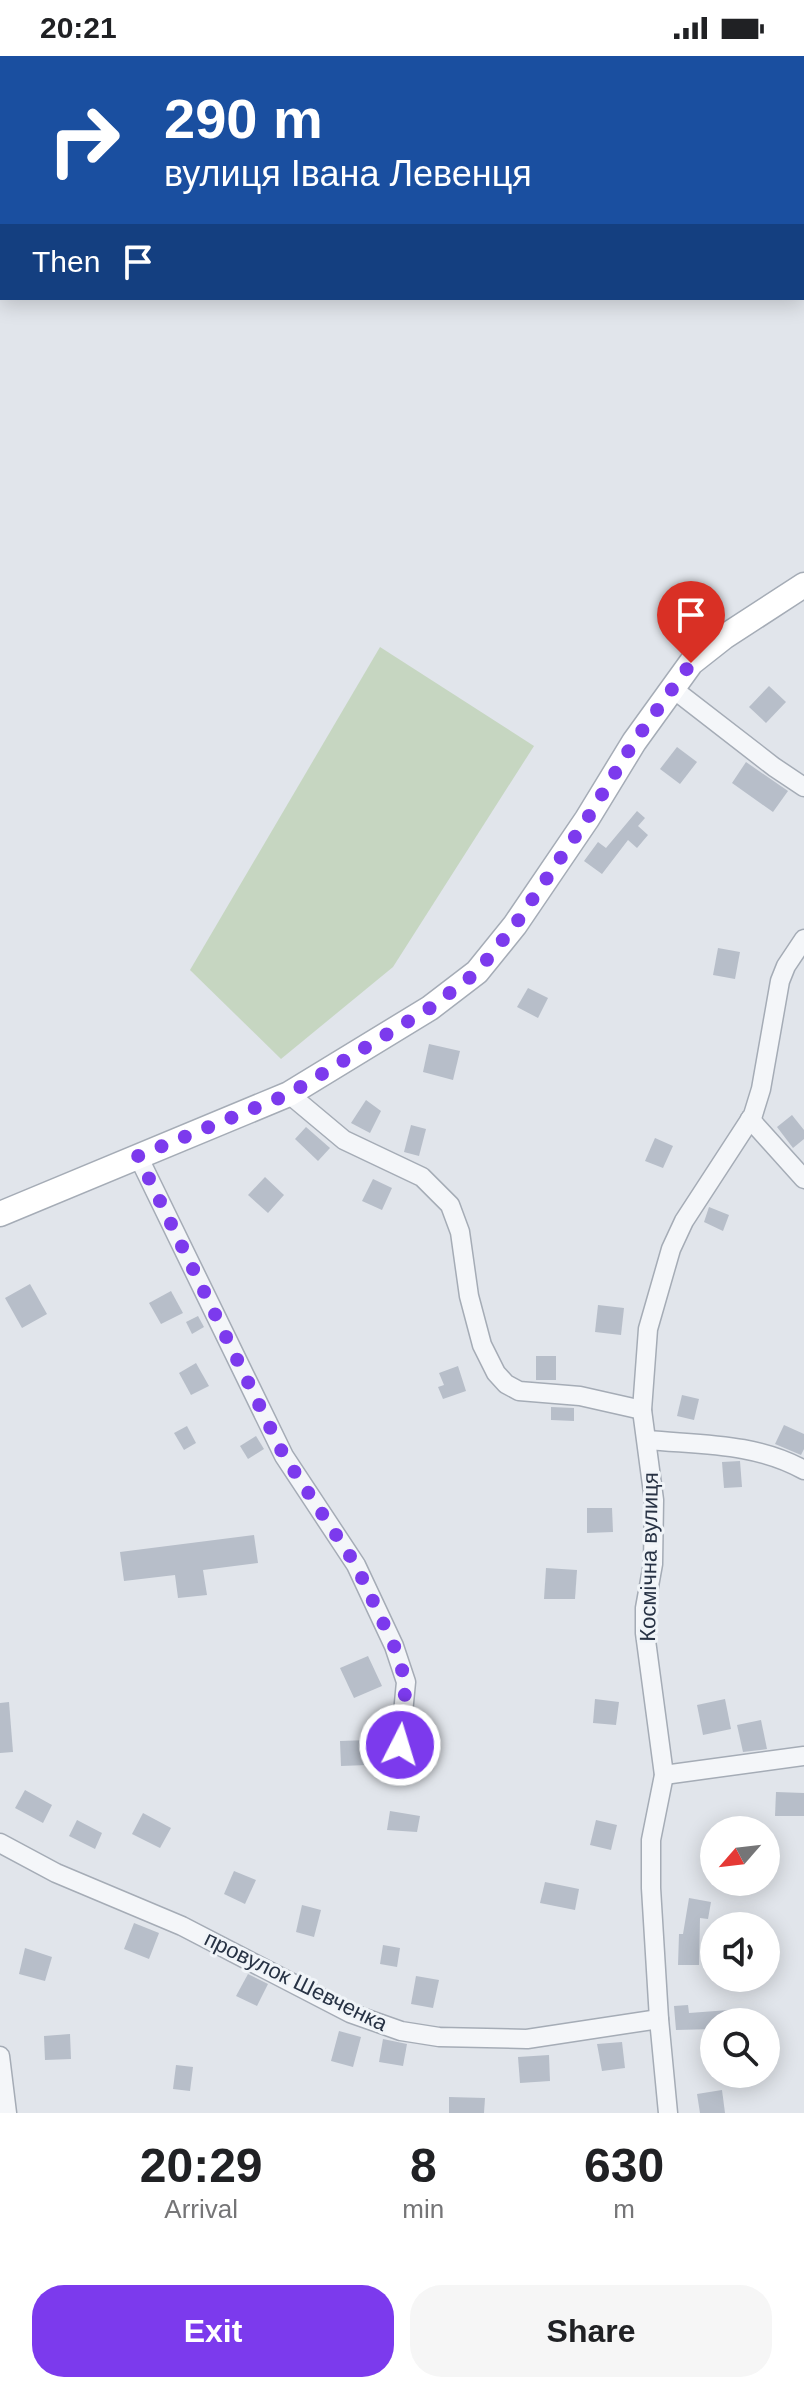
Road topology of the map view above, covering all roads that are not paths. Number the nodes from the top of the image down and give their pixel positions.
1 (804, 585) edge
2 (672, 688) junction
3 (804, 787) edge
4 (804, 939) edge
5 (289, 1094) junction
6 (750, 1119) junction
7 (138, 1156) junction
8 (804, 1179) edge
9 (0, 1214) edge
10 (642, 1410) junction
11 (648, 1440) junction
12 (804, 1470) edge
13 (804, 1756) edge
14 (397, 1775) dead end
15 (664, 1775) junction
16 (0, 1843) edge
17 (659, 2019) junction
18 (0, 2056) edge
19 (7, 2113) edge
20 (668, 2113) edge

1 - 2 street
2 - 3 street
2 - 5 street
4 - 6 street, Космічна вулиця
5 - 7 street
5 - 10 street
6 - 8 street
6 - 10 street, Космічна вулиця
7 - 9 street
7 - 14 street
10 - 11 street, Космічна вулиця
11 - 12 street
11 - 15 street, Космічна вулиця
13 - 15 street
15 - 17 street, Космічна вулиця
16 - 17 street, провулок Шевченка
17 - 20 street, Космічна вулиця
18 - 19 street

